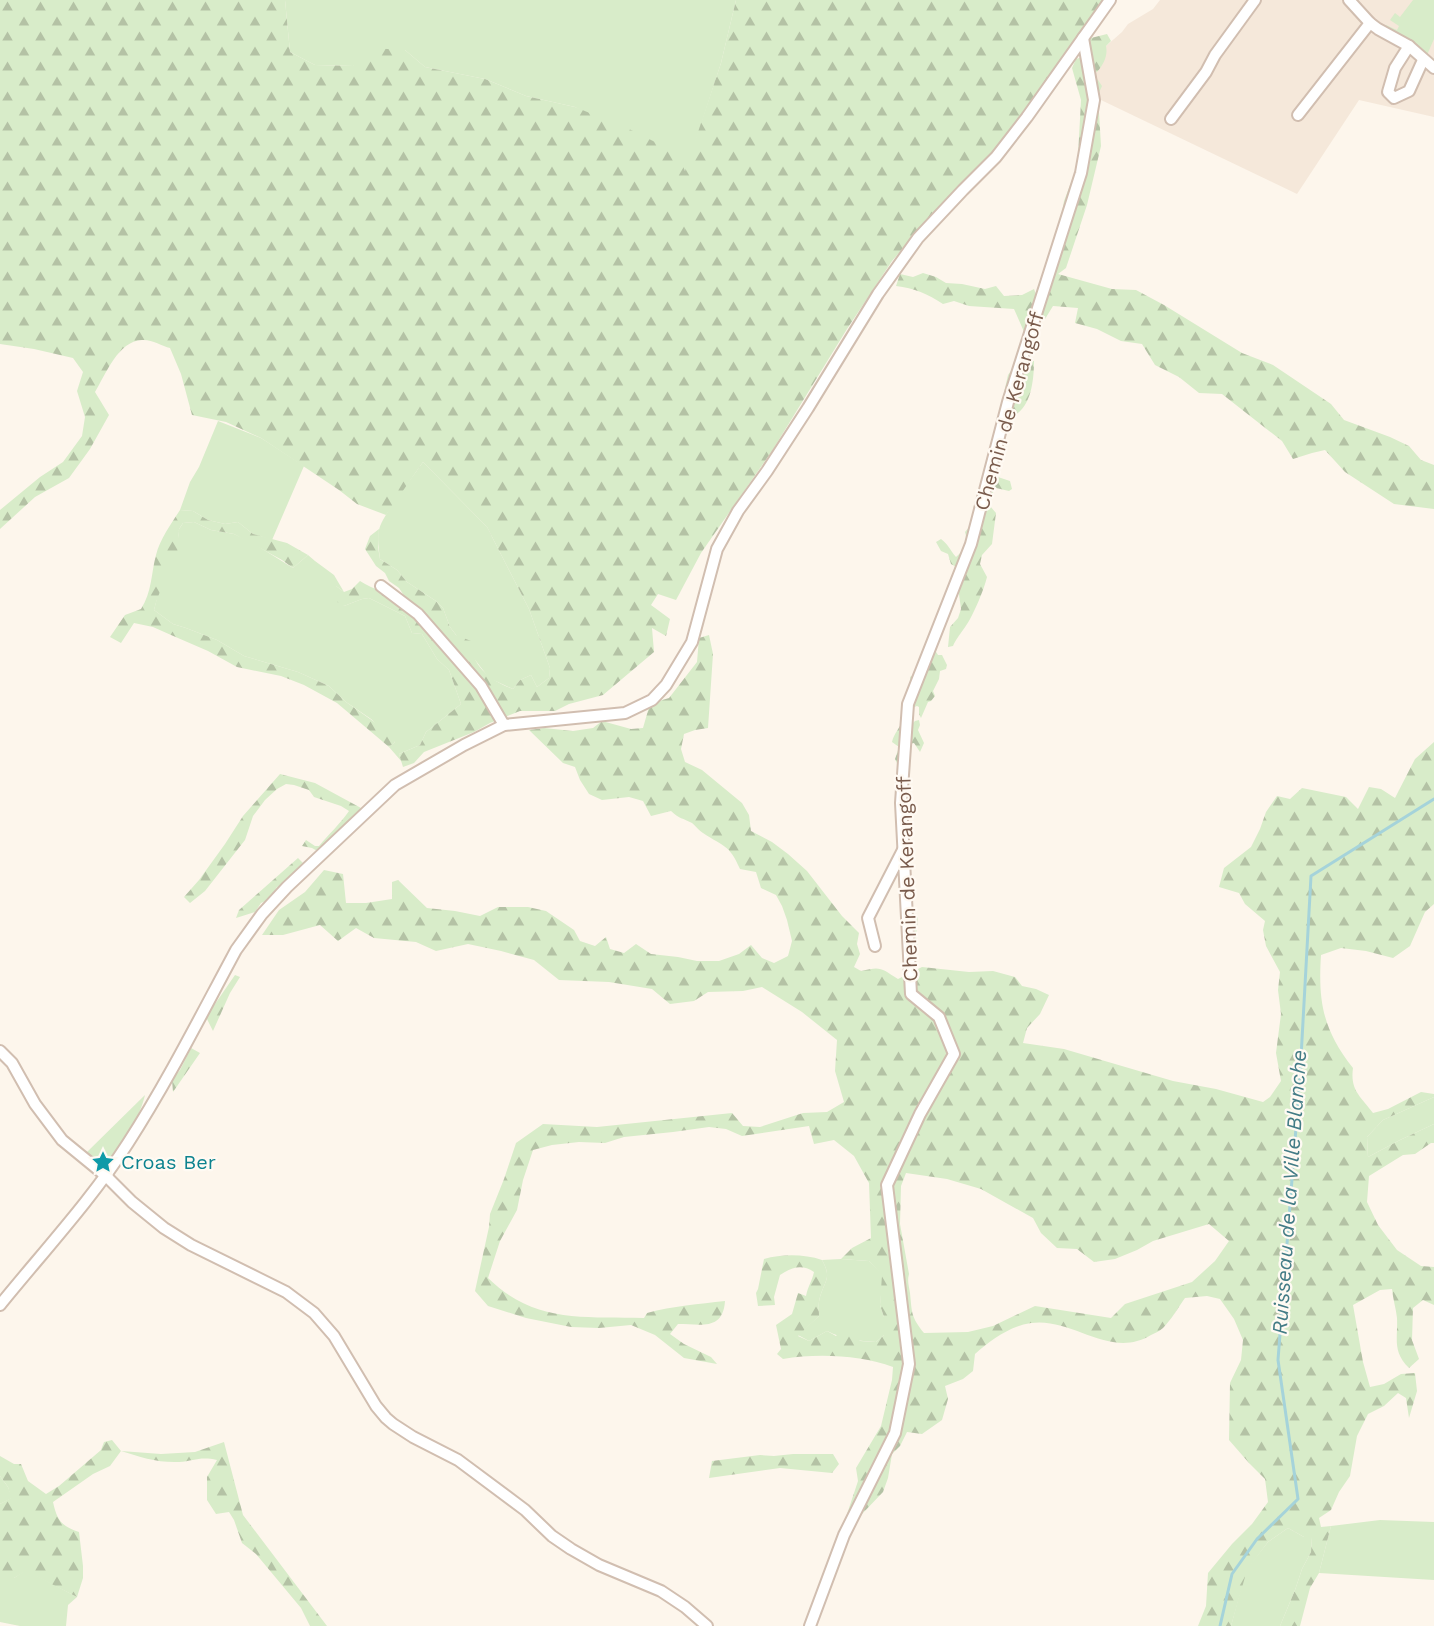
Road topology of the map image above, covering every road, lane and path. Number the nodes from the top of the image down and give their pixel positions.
1 (1110, 0) edge
2 (1255, 0) edge
3 (1349, 0) edge
4 (1364, 0) edge
5 (1357, 9) junction
6 (1370, 23) junction
7 (1083, 38) junction
8 (1409, 46) junction
9 (1423, 60) junction
10 (1434, 68) edge
11 (1298, 116) dead end
12 (1171, 119) dead end
13 (381, 586) dead end
14 (504, 726) junction
15 (903, 850) junction
16 (875, 946) dead end
17 (0, 1051) edge
18 (106, 1176) junction
19 (0, 1305) edge
20 (707, 1626) edge
21 (810, 1626) edge

1 - 7 street
2 - 12 street
3 - 5 street
4 - 5 street
5 - 6 street
6 - 8 street
6 - 11 street
7 - 14 street
7 - 15 street, Chemin de Kerangoff
8 - 9 street
8 - 9 street
9 - 10 street
13 - 14 street
14 - 18 street
15 - 16 street
15 - 21 street, Chemin de Kerangoff
17 - 18 street
18 - 19 street
18 - 20 street

